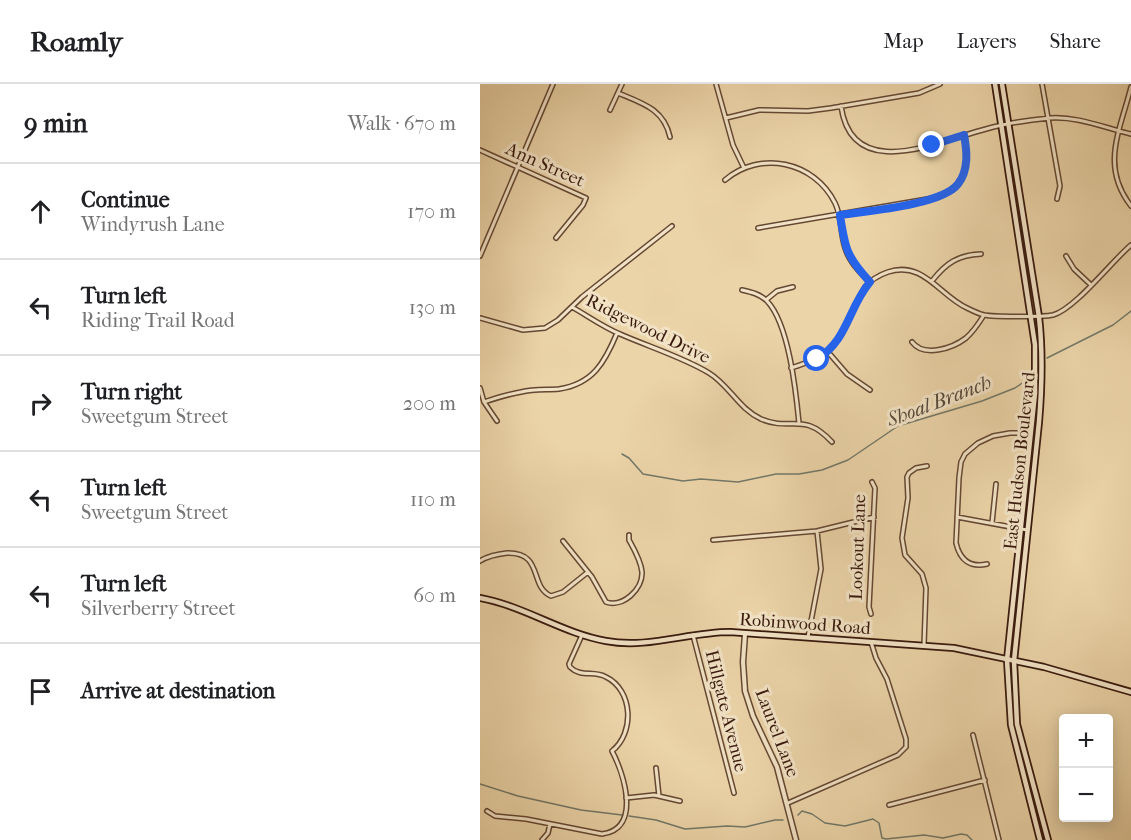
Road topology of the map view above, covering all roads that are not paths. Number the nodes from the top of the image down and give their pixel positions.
1 (553, 84) edge
2 (621, 84) edge
3 (716, 84) edge
4 (940, 84) edge
5 (995, 84) edge
6 (1002, 84) edge
7 (1042, 84) edge
8 (1131, 87) edge
9 (618, 93) junction
10 (841, 106) junction
11 (610, 110) dead end
12 (726, 118) junction
13 (1049, 118) junction
14 (1008, 125) junction
15 (1001, 126) junction
16 (1120, 131) junction
17 (1131, 134) edge
18 (964, 135) junction
19 (670, 137) dead end
20 (480, 150) edge
21 (518, 167) junction
22 (744, 168) junction
23 (725, 180) dead end
24 (1057, 199) dead end
25 (1131, 206) edge
26 (840, 215) junction
27 (672, 226) dead end
28 (758, 228) dead end
29 (556, 238) dead end
30 (1131, 244) edge
31 (981, 254) dead end
32 (480, 256) edge
33 (1066, 256) dead end
34 (932, 281) junction
35 (870, 282) junction
36 (1091, 285) junction
37 (793, 286) dead end
38 (742, 290) dead end
39 (766, 300) junction
40 (572, 307) junction
41 (984, 315) junction
42 (1032, 315) junction
43 (1039, 317) junction
44 (480, 318) edge
45 (617, 333) junction
46 (912, 342) dead end
47 (828, 352) junction
48 (791, 368) junction
49 (480, 388) edge
50 (870, 390) dead end
51 (484, 402) junction
52 (497, 421) dead end
53 (799, 423) junction
54 (1031, 433) junction
55 (1038, 436) junction
56 (832, 442) dead end
57 (927, 466) dead end
58 (872, 482) dead end
59 (996, 484) dead end
60 (874, 517) junction
61 (957, 517) junction
62 (992, 523) junction
63 (1024, 529) junction
64 (817, 531) junction
65 (629, 535) dead end
66 (713, 540) dead end
67 (563, 541) dead end
68 (480, 561) edge
69 (987, 564) dead end
70 (588, 572) junction
71 (480, 598) edge
72 (872, 614) dead end
73 (745, 634) junction
74 (582, 635) junction
75 (693, 635) junction
76 (808, 637) junction
77 (872, 642) junction
78 (924, 645) junction
79 (1007, 660) junction
80 (1014, 661) junction
81 (1131, 692) edge
82 (973, 735) dead end
83 (656, 768) dead end
84 (985, 780) junction
85 (734, 793) dead end
86 (659, 796) junction
87 (626, 798) junction
88 (680, 801) dead end
89 (788, 803) junction
90 (889, 805) dead end
91 (487, 812) dead end
92 (550, 824) junction
93 (542, 840) edge
94 (796, 840) edge
95 (999, 840) edge
96 (1040, 840) edge
97 (1048, 840) edge

1 - 21 street
2 - 9 street
3 - 12 street
4 - 10 street
5 - 15 main road, East Hudson Boulevard
6 - 14 main road, East Hudson Boulevard
7 - 13 street
8 - 16 street
9 - 11 street
9 - 19 street
10 - 12 street
10 - 18 street
12 - 22 street
13 - 14 street
13 - 16 street
13 - 24 street
14 - 15 street
14 - 43 main road, East Hudson Boulevard
15 - 18 street
15 - 42 main road, East Hudson Boulevard
16 - 17 street
16 - 25 street
18 - 26 street
20 - 21 street, Ann Street
21 - 29 street, Ann Street
21 - 32 street
22 - 23 street
22 - 26 street
26 - 28 street
26 - 35 street
27 - 40 street
30 - 36 street
31 - 34 street
33 - 36 street
34 - 35 street
34 - 41 street
35 - 47 street
36 - 43 street
37 - 39 street
38 - 39 street
39 - 48 street
40 - 44 street
40 - 45 street, Ridgewood Drive
41 - 42 street
41 - 46 street
42 - 43 street
42 - 54 main road, East Hudson Boulevard
43 - 55 main road, East Hudson Boulevard
45 - 51 street
45 - 53 street, Ridgewood Drive
47 - 48 street
47 - 50 street
48 - 53 street
49 - 51 street
51 - 52 street
53 - 56 street, Ridgewood Drive
54 - 55 main road
54 - 61 street
54 - 63 main road, East Hudson Boulevard
55 - 63 main road, East Hudson Boulevard
57 - 78 street
58 - 60 street, Lookout Lane
59 - 62 street
60 - 64 street
60 - 72 street, Lookout Lane
61 - 62 street
61 - 69 street
62 - 63 street
63 - 79 main road, East Hudson Boulevard
63 - 80 main road, East Hudson Boulevard
64 - 66 street
64 - 76 street
65 - 70 street
67 - 70 street
68 - 70 street
71 - 74 main road, Robinwood Road
73 - 75 main road, Robinwood Road
73 - 76 main road, Robinwood Road
73 - 89 street, Laurel Lane
74 - 75 main road, Robinwood Road
74 - 87 street
75 - 85 street, Hillgate Avenue
76 - 77 main road, Robinwood Road
77 - 78 main road, Robinwood Road
77 - 89 street
78 - 79 main road, Robinwood Road
79 - 80 main road, Robinwood Road
79 - 96 main road, East Hudson Boulevard
80 - 81 main road, Robinwood Road
80 - 97 main road, East Hudson Boulevard
82 - 84 street
83 - 86 street
84 - 90 street
84 - 95 street
86 - 87 street
86 - 88 street
87 - 92 street
89 - 94 street, Laurel Lane
91 - 92 street
92 - 93 street

